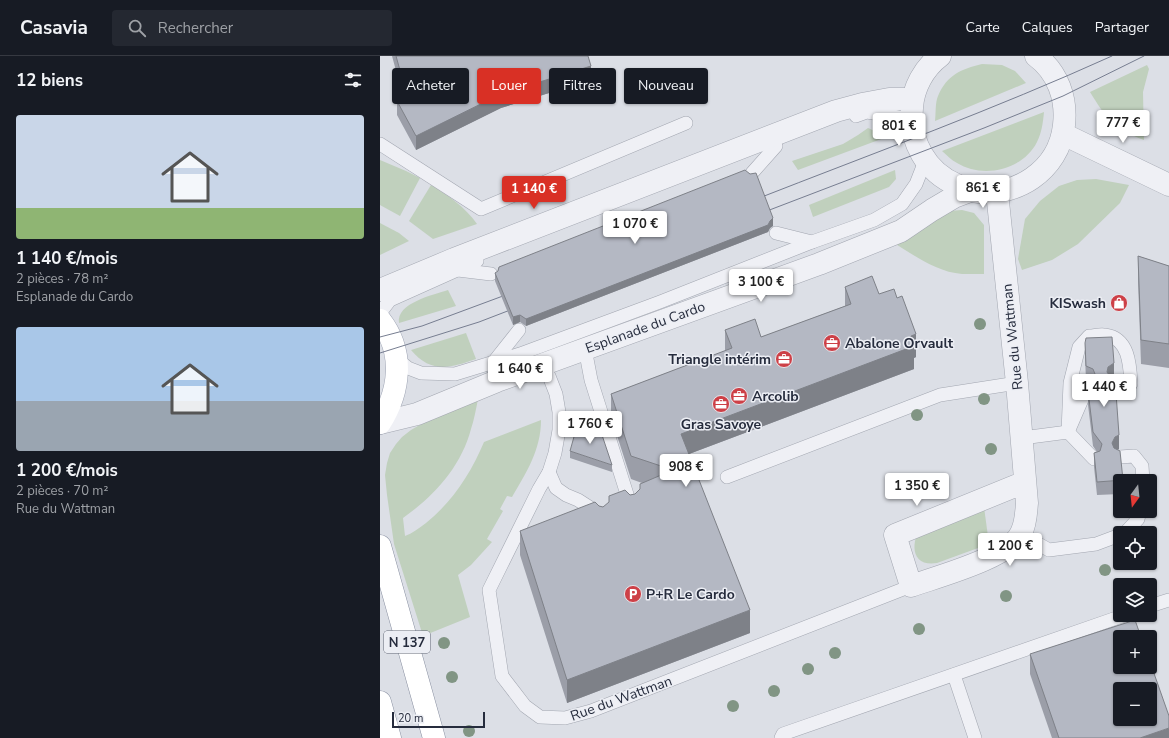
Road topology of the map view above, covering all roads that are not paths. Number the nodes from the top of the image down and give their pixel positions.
1 (940, 56) edge
2 (1036, 56) edge
3 (911, 109) junction
4 (686, 123) dead end
5 (1063, 134) junction
6 (380, 144) edge
7 (776, 146) junction
8 (925, 161) junction
9 (752, 172) edge
10 (1169, 185) edge
11 (970, 191) junction
12 (997, 192) junction
13 (776, 233) dead end
14 (812, 242) junction
15 (458, 270) junction
16 (491, 274) dead end
17 (380, 290) edge
18 (380, 313) edge
19 (380, 320) edge
20 (519, 330) dead end
21 (583, 350) junction
22 (397, 359) junction
23 (492, 364) junction
24 (532, 368) junction
25 (1018, 383) junction
26 (1114, 385) edge
27 (1087, 388) dead end
28 (380, 423) edge
29 (1068, 432) junction
30 (1022, 438) junction
31 (1120, 457) edge
32 (1094, 459) edge
33 (549, 472) junction
34 (1143, 474) edge
35 (727, 477) dead end
36 (1025, 482) junction
37 (632, 510) edge
38 (1138, 518) edge
39 (602, 522) edge
40 (1132, 526) edge
41 (1021, 534) junction
42 (1113, 538) edge
43 (380, 546) edge
44 (911, 586) junction
45 (1169, 600) edge
46 (1157, 604) edge
47 (1113, 619) edge
48 (954, 675) junction
49 (380, 702) edge
50 (390, 738) edge
51 (434, 738) edge
52 (781, 738) edge
53 (975, 738) edge

1 - 3 street
2 - 5 street
3 - 7 lane
3 - 8 street
3 - 17 street
4 - 6 lane
5 - 10 street
5 - 12 street
7 - 9 lane
7 - 15 lane
8 - 11 street
8 - 14 lane, Esplanade du Cardo
11 - 12 street
11 - 21 street, Esplanade du Cardo
12 - 25 street, Rue du Wattman
13 - 14 lane
14 - 23 lane, Esplanade du Cardo
15 - 16 lane
15 - 18 lane
19 - 22 main road
20 - 23 lane
21 - 24 street, Esplanade du Cardo
21 - 37 lane
22 - 23 lane, Esplanade du Cardo
22 - 28 main road
24 - 28 street, Esplanade du Cardo
24 - 33 lane, Rue du Wattman
25 - 30 street, Rue du Wattman
25 - 35 lane
26 - 29 lane
27 - 29 lane
29 - 30 lane
29 - 32 lane
30 - 36 street, Rue du Wattman
31 - 34 lane
33 - 39 lane
33 - 44 lane, Rue du Wattman
36 - 41 street, Rue du Wattman
36 - 44 street
38 - 40 lane
41 - 42 lane
41 - 44 street, Rue du Wattman
43 - 51 main road, N 137
45 - 46 lane
47 - 48 lane
48 - 52 lane
48 - 53 lane
49 - 50 main road

